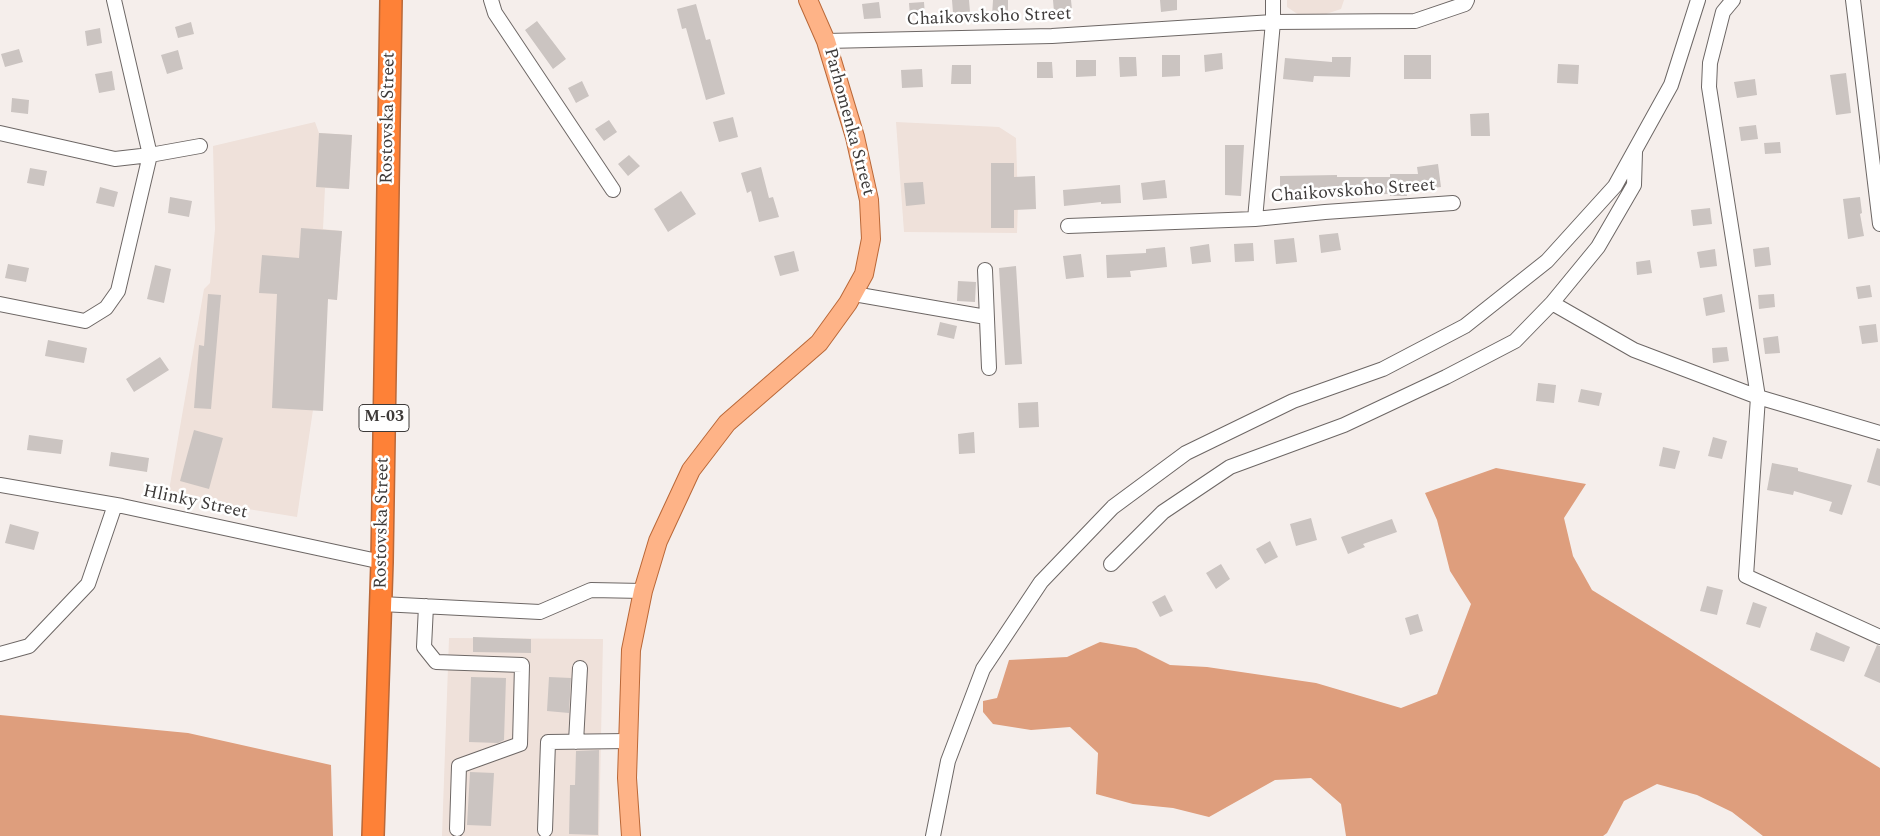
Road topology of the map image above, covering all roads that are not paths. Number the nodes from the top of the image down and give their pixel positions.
1 (114, 0) edge
2 (391, 0) edge
3 (491, 0) edge
4 (808, 0) edge
5 (1273, 0) edge
6 (1467, 0) edge
7 (1698, 0) edge
8 (1733, 0) edge
9 (1853, 0) edge
10 (1273, 22) junction
11 (826, 41) junction
12 (0, 133) edge
13 (200, 146) dead end
14 (1635, 150) junction
15 (150, 156) junction
16 (613, 190) dead end
17 (1453, 203) dead end
18 (1255, 219) junction
19 (1880, 224) edge
20 (1068, 226) dead end
21 (985, 270) dead end
22 (851, 299) junction
23 (0, 304) edge
24 (1552, 304) junction
25 (986, 317) junction
26 (989, 368) dead end
27 (1758, 397) junction
28 (1880, 434) edge
29 (0, 485) edge
30 (115, 505) junction
31 (382, 562) junction
32 (1111, 564) dead end
33 (642, 591) junction
34 (381, 604) junction
35 (426, 606) junction
36 (1880, 637) edge
37 (0, 654) edge
38 (580, 668) dead end
39 (628, 741) junction
40 (576, 742) junction
41 (457, 829) dead end
42 (545, 830) dead end
43 (373, 836) edge
44 (631, 836) edge
45 (933, 836) edge

1 - 15 street
2 - 31 highway, Rostovska Street / М-03
3 - 16 street
4 - 11 main road, Parhomenka Street
5 - 10 street
6 - 10 street, Chaikovskoho Street
7 - 14 street
8 - 27 street
9 - 19 street
10 - 11 street, Chaikovskoho Street
10 - 18 street, Chaikovskoho Street
11 - 22 main road, Parhomenka Street
12 - 15 street
13 - 15 street
14 - 24 street
14 - 45 street
15 - 23 street
17 - 18 street, Chaikovskoho Street
18 - 20 street, Chaikovskoho Street
21 - 25 street
22 - 25 street
22 - 33 main road, Parhomenka Street
24 - 27 street
24 - 32 street
25 - 26 street
27 - 28 street
27 - 36 street
29 - 30 street, Hlinky Street
30 - 31 street, Hlinky Street
30 - 37 street
31 - 34 highway, Rostovska Street / М-03
33 - 35 street
33 - 39 main road, Parhomenka Street
34 - 35 street
34 - 43 highway, Rostovska Street / М-03
35 - 41 street
38 - 40 street
39 - 40 street
39 - 44 main road, Parhomenka Street
40 - 42 street

